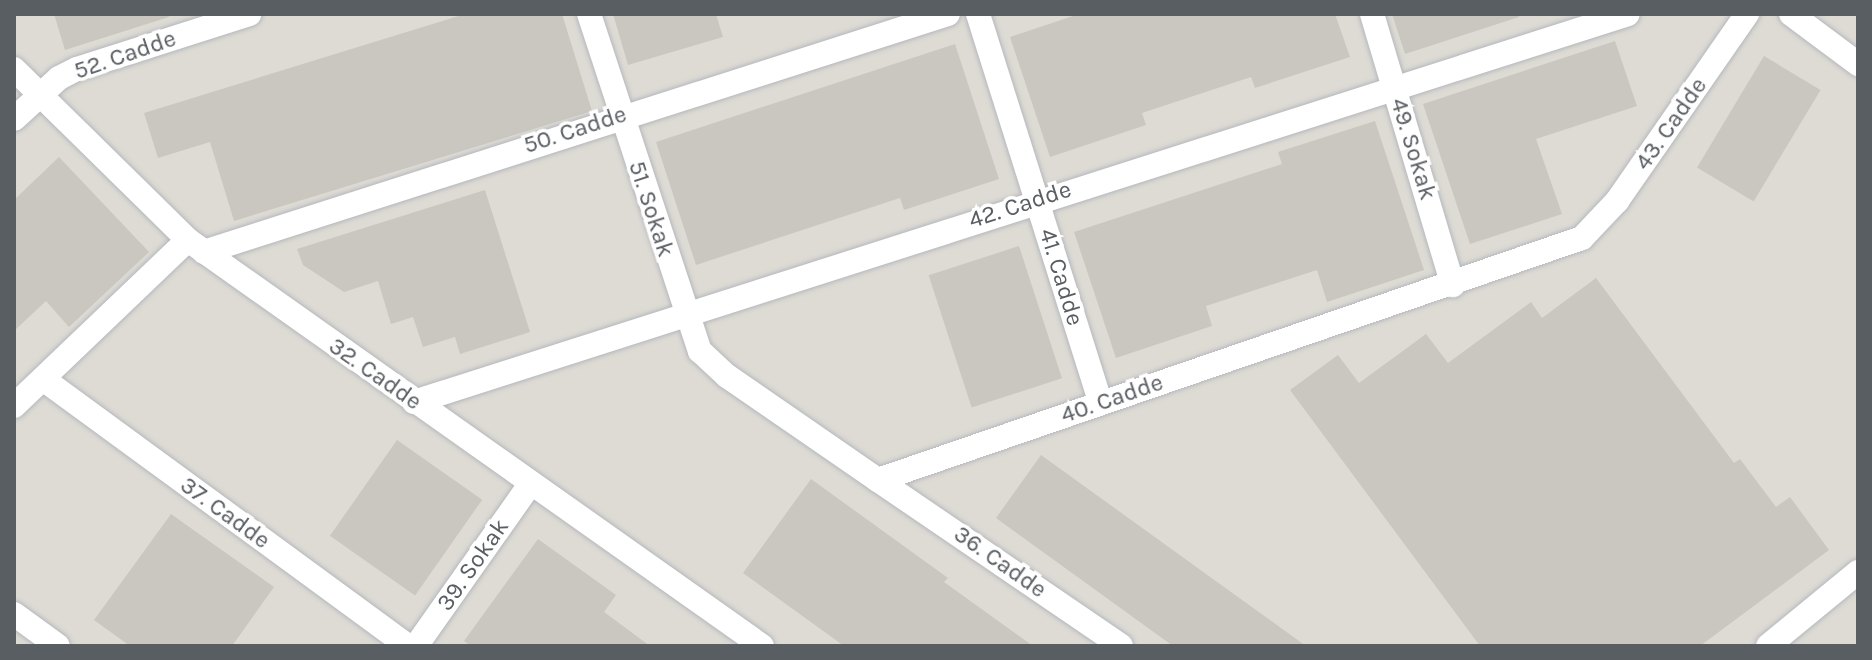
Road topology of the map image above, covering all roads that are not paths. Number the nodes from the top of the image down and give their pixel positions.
1 (249, 14) edge
2 (589, 14) edge
3 (948, 14) edge
4 (978, 14) edge
5 (1372, 14) edge
6 (1628, 14) edge
7 (1747, 14) edge
8 (1791, 14) edge
9 (1858, 64) edge
10 (14, 69) edge
11 (1394, 87) junction
12 (39, 95) junction
13 (621, 114) junction
14 (14, 119) edge
15 (1037, 199) junction
16 (1593, 231) joint
17 (196, 246) junction
18 (1453, 285) junction
19 (685, 313) junction
20 (43, 379) junction
21 (414, 402) junction
22 (1101, 403) junction
23 (14, 406) edge
24 (878, 480) junction
25 (531, 483) junction
26 (1858, 572) edge
27 (14, 614) edge
28 (58, 646) edge
29 (408, 646) edge
30 (416, 646) edge
31 (762, 646) edge
32 (1121, 646) edge
33 (1768, 646) edge

1 - 12 street, 52. Cadde
2 - 13 street, 51. Sokak
3 - 13 street, 50. Cadde
4 - 15 street, 41. Cadde
5 - 11 street, 49. Sokak
6 - 11 street, 42. Cadde
7 - 16 street, 43. Cadde
8 - 9 street
10 - 12 street, 32. Cadde
11 - 15 street, 42. Cadde
11 - 18 street, 49. Sokak
12 - 14 street, 52. Cadde
12 - 17 street, 32. Cadde
13 - 17 street, 50. Cadde
13 - 19 street, 51. Sokak
15 - 19 street, 42. Cadde
15 - 22 street, 41. Cadde
16 - 18 street, 40. Cadde
17 - 20 street, 50. Cadde
17 - 21 street, 32. Cadde
18 - 22 street, 40. Cadde
19 - 21 street, 42. Cadde
19 - 24 street
20 - 23 street, 50. Cadde
20 - 29 street, 37. Cadde
21 - 25 street, 32. Cadde
22 - 24 street, 40. Cadde
24 - 32 street, 36. Cadde
25 - 30 street, 39. Sokak
25 - 31 street, 32. Cadde
26 - 33 street
27 - 28 street

